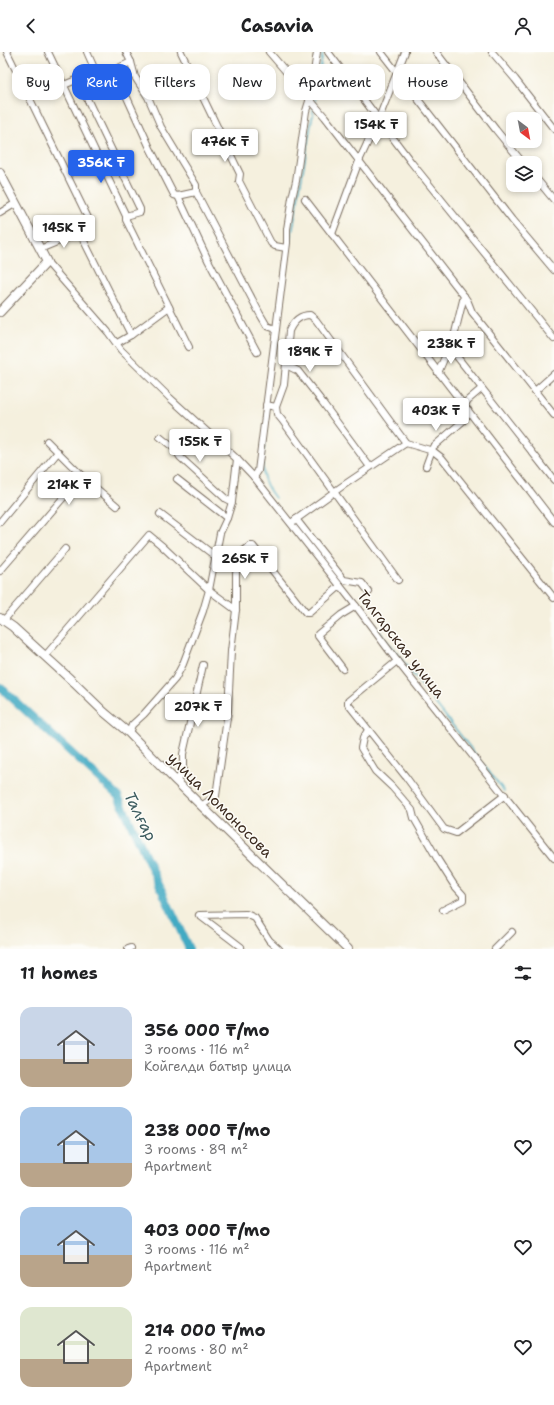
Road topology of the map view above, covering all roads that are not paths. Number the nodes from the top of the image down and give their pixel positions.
1 (7, 52) edge
2 (48, 52) edge
3 (87, 52) edge
4 (126, 52) edge
5 (181, 52) edge
6 (269, 52) edge
7 (317, 52) edge
8 (328, 52) edge
9 (381, 52) edge
10 (405, 52) edge
11 (436, 52) edge
12 (492, 52) edge
13 (131, 62) junction
14 (54, 64) edge
15 (92, 64) edge
16 (400, 64) edge
17 (393, 68) edge
18 (393, 83) edge
19 (64, 85) joint
20 (418, 100) edge
21 (313, 102) junction
22 (379, 118) junction
23 (554, 129) edge
24 (518, 156) edge
25 (359, 161) junction
26 (0, 173) edge
27 (542, 185) edge
28 (196, 192) junction
29 (178, 196) junction
30 (305, 199) dead end
31 (554, 200) edge
32 (16, 203) junction
33 (0, 213) edge
34 (126, 216) junction
35 (80, 233) junction
36 (332, 234) junction
37 (286, 248) junction
38 (40, 249) junction
39 (47, 262) junction
40 (554, 270) edge
41 (464, 296) junction
42 (169, 307) junction
43 (0, 312) edge
44 (276, 329) junction
45 (130, 335) junction
46 (554, 339) edge
47 (117, 344) junction
48 (189, 347) dead end
49 (451, 349) junction
50 (257, 352) dead end
51 (286, 365) junction
52 (438, 373) junction
53 (554, 374) edge
54 (481, 389) junction
55 (535, 391) junction
56 (270, 406) junction
57 (466, 408) junction
58 (554, 415) edge
59 (160, 436) dead end
60 (47, 441) dead end
61 (406, 442) junction
62 (433, 451) junction
63 (58, 452) junction
64 (237, 459) junction
65 (426, 466) dead end
66 (370, 467) junction
67 (82, 476) junction
68 (254, 477) junction
69 (177, 479) dead end
70 (554, 480) edge
71 (334, 492) junction
72 (232, 502) junction
73 (117, 506) dead end
74 (160, 514) dead end
75 (227, 518) junction
76 (0, 522) edge
77 (293, 522) junction
78 (554, 522) edge
79 (65, 549) dead end
80 (215, 556) junction
81 (0, 572) edge
82 (398, 580) dead end
83 (340, 586) junction
84 (209, 590) junction
85 (369, 592) dead end
86 (554, 598) edge
87 (356, 606) junction
88 (236, 610) junction
89 (2, 619) edge
90 (45, 656) junction
91 (397, 660) junction
92 (203, 665) dead end
93 (343, 669) dead end
94 (368, 730) junction
95 (129, 733) junction
96 (176, 781) junction
97 (505, 796) junction
98 (201, 806) junction
99 (554, 858) edge
100 (443, 910) dead end
101 (512, 932) dead end
102 (241, 947) dead end
103 (279, 949) edge
104 (348, 949) edge
105 (495, 949) edge

1 - 35 street
2 - 14 street
3 - 15 street
4 - 13 street
5 - 37 street
6 - 21 street
7 - 21 street
8 - 22 street
9 - 17 street
10 - 16 street
11 - 24 street
12 - 23 street
13 - 28 street
13 - 29 street
18 - 22 street
19 - 34 street
19 - 34 street
20 - 40 street
21 - 25 street
21 - 37 street
22 - 25 street
22 - 46 street
25 - 36 street
25 - 41 street
26 - 32 main road
27 - 31 street
28 - 29 street
28 - 44 street
29 - 50 street
30 - 36 street
32 - 33 street
32 - 38 main road
34 - 42 street
35 - 38 street
35 - 45 street
36 - 52 street
37 - 44 street
38 - 39 main road
39 - 43 main road
39 - 47 street, Талгарская улица
41 - 49 street
41 - 55 street
42 - 45 street
42 - 48 street
44 - 56 street
45 - 47 street
47 - 64 street, Талгарская улица
49 - 52 street
49 - 54 street
51 - 56 street
51 - 61 street
51 - 66 street
52 - 57 street
53 - 55 street
54 - 57 street
54 - 70 street
55 - 58 street
56 - 68 street
56 - 71 street
57 - 62 street
57 - 78 street
59 - 72 street
60 - 63 street
61 - 62 street
61 - 66 street
62 - 65 street
62 - 86 street
63 - 67 street
63 - 76 street
64 - 68 street, Талгарская улица
64 - 72 street
66 - 71 street
67 - 73 street
67 - 81 street
68 - 77 street, Талгарская улица
69 - 75 street
71 - 77 street
71 - 82 street
72 - 75 street
74 - 80 street
75 - 80 street
77 - 83 street, Талгарская улица
77 - 85 street
79 - 89 street
80 - 84 street
83 - 87 street, Талгарская улица
83 - 88 street
84 - 88 street
84 - 90 street
84 - 95 street
87 - 91 street, Талгарская улица
87 - 93 street
88 - 98 street
89 - 90 main road, улица Ломоносова
90 - 95 main road, улица Ломоносова
91 - 94 street
91 - 97 street, Талгарская улица
92 - 96 street
94 - 97 street
94 - 100 street
95 - 96 main road, улица Ломоносова
96 - 98 main road, улица Ломоносова
97 - 99 street, Талгарская улица
98 - 104 main road, улица Ломоносова
101 - 105 street
102 - 103 street

